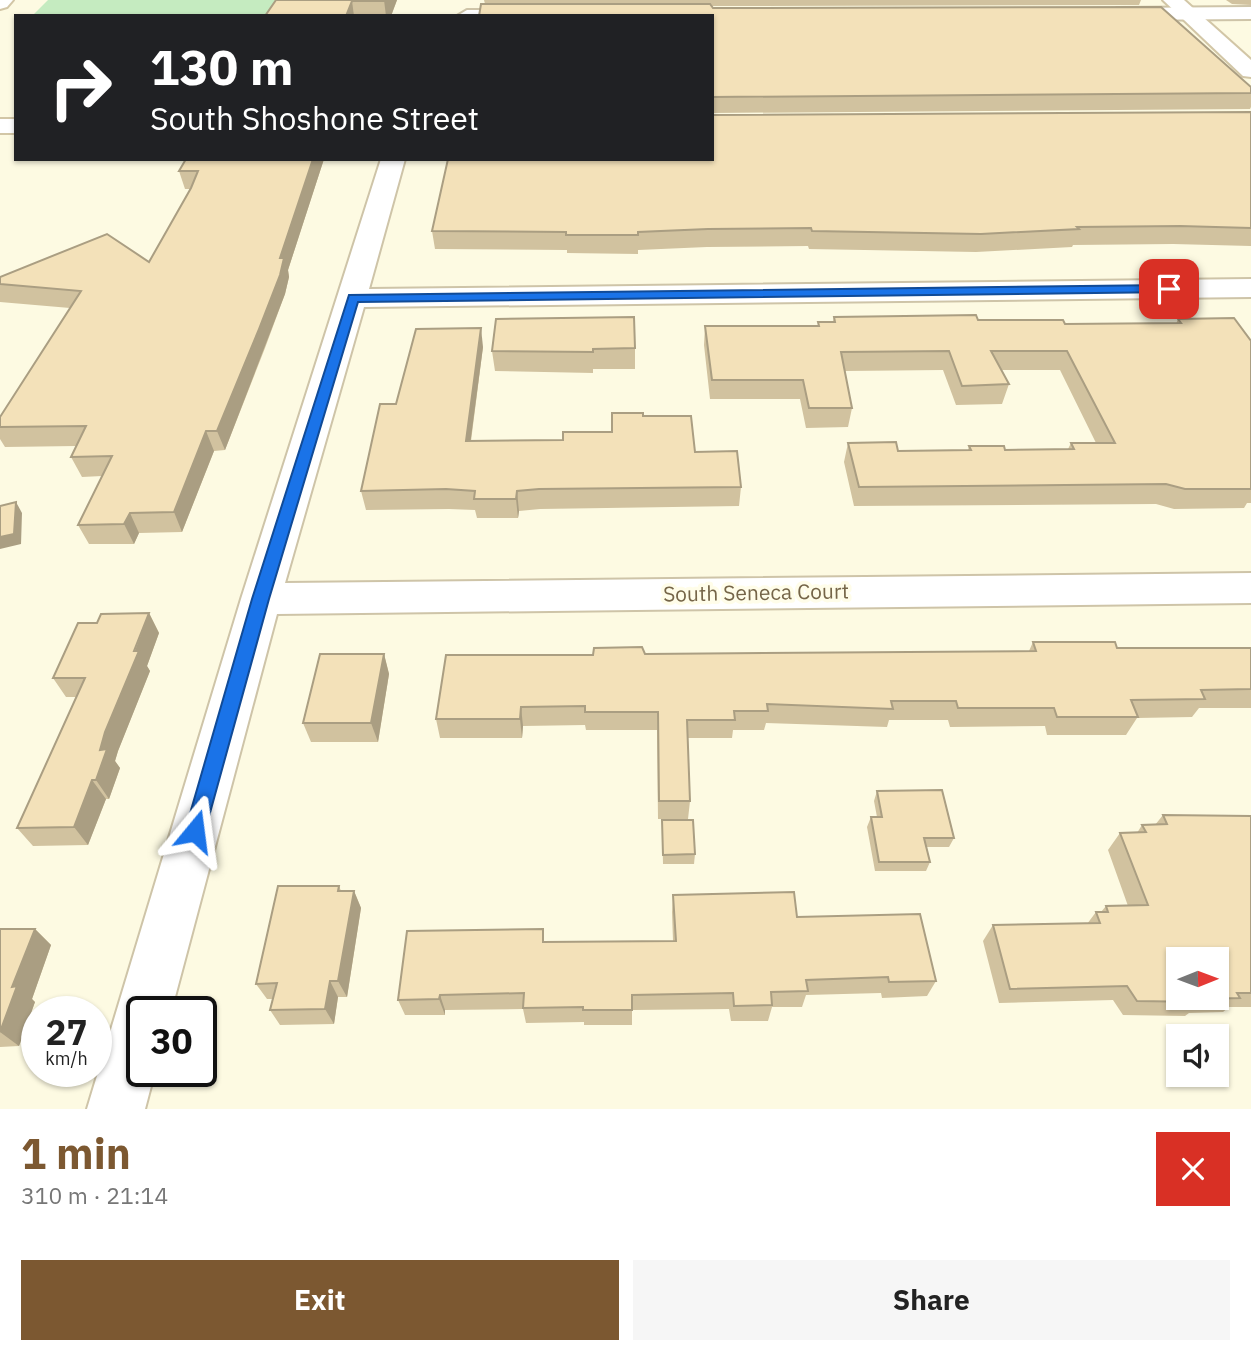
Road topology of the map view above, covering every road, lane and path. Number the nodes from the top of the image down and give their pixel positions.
1 (1180, 7) edge
2 (1251, 13) edge
3 (1091, 14) edge
4 (1251, 71) edge
5 (392, 161) edge
6 (1251, 288) edge
7 (353, 298) junction
8 (1251, 587) edge
9 (261, 599) junction
10 (149, 996) edge
11 (126, 1075) edge
12 (116, 1109) edge

1 - 2 street
1 - 3 street
1 - 4 street
5 - 7 street
6 - 7 street
7 - 9 street
8 - 9 street, South Seneca Court
9 - 10 street
11 - 12 street

